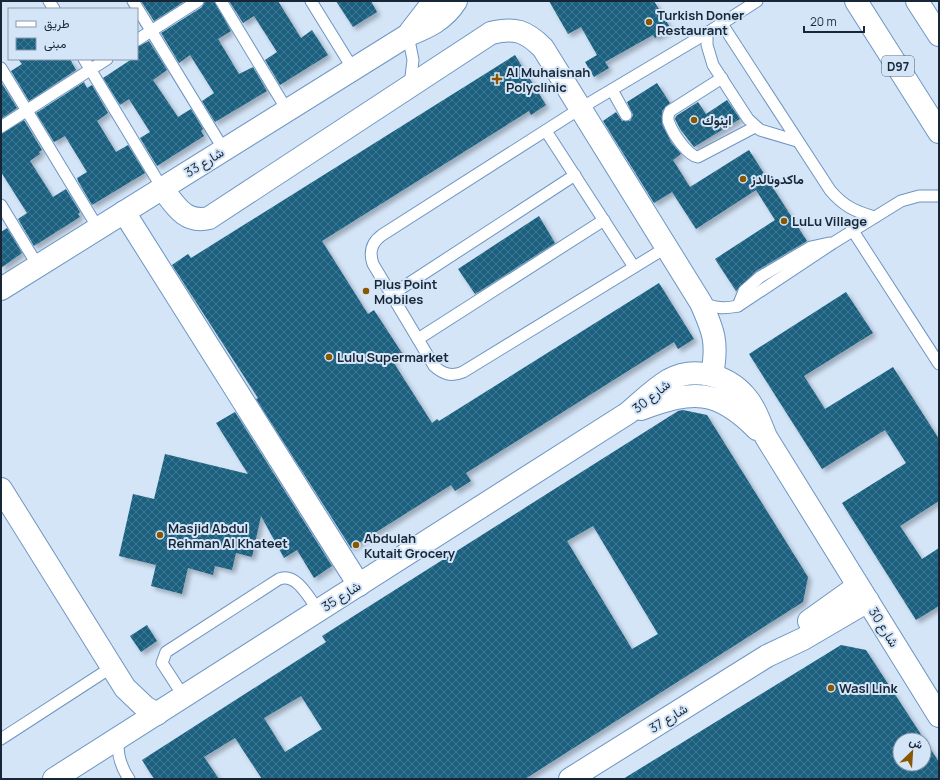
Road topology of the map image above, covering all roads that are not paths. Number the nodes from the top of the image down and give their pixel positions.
1 (198, 1) edge
2 (221, 1) edge
3 (311, 1) edge
4 (434, 1) edge
5 (456, 1) edge
6 (757, 1) edge
7 (856, 1) edge
8 (917, 1) edge
9 (138, 9) edge
10 (722, 24) junction
11 (151, 31) junction
12 (707, 33) junction
13 (408, 35) junction
14 (939, 35) edge
15 (138, 39) edge
16 (85, 60) edge
17 (105, 60) edge
18 (1, 68) edge
19 (353, 69) junction
20 (90, 70) junction
21 (722, 78) junction
22 (410, 85) junction
23 (612, 90) junction
24 (581, 108) junction
25 (27, 110) junction
26 (287, 110) junction
27 (626, 115) dead end
28 (1, 126) edge
29 (755, 127) junction
30 (546, 131) junction
31 (939, 132) edge
32 (797, 141) junction
33 (224, 150) junction
34 (575, 175) junction
35 (162, 188) junction
36 (939, 196) edge
37 (1, 205) edge
38 (124, 212) junction
39 (875, 217) junction
40 (604, 220) junction
41 (98, 228) junction
42 (852, 231) junction
43 (666, 247) junction
44 (38, 266) junction
45 (634, 267) junction
46 (1, 289) edge
47 (391, 294) junction
48 (701, 303) junction
49 (418, 339) junction
50 (939, 364) edge
51 (712, 375) junction
52 (628, 413) junction
53 (766, 437) junction
54 (1, 489) edge
55 (359, 585) junction
56 (863, 594) junction
57 (319, 611) junction
58 (112, 667) junction
59 (184, 697) junction
60 (157, 714) junction
61 (939, 716) edge
62 (118, 738) junction
63 (1, 739) edge
64 (54, 779) edge
65 (129, 779) edge
66 (570, 779) edge

1 - 11 lane
2 - 26 lane
3 - 19 lane
4 - 13 street, شارع 33
5 - 13 street, شارع 33
6 - 10 lane
7 - 31 street, D97
8 - 14 street
9 - 11 lane
10 - 12 lane
10 - 32 lane
11 - 15 lane
11 - 33 lane
12 - 21 lane
12 - 23 lane
13 - 19 street, شارع 33
13 - 22 lane
16 - 20 lane
17 - 20 lane
18 - 25 lane
19 - 26 street, شارع 33
20 - 25 lane
20 - 35 lane
21 - 29 lane
21 - 29 lane
22 - 24 street
22 - 35 street
23 - 24 lane
23 - 27 lane
24 - 30 lane
24 - 43 street
25 - 28 lane
25 - 41 lane
26 - 33 street, شارع 33
29 - 32 lane
30 - 34 lane
30 - 47 lane
32 - 39 lane
33 - 35 street, شارع 33
34 - 40 lane
34 - 47 lane
35 - 38 street, شارع 33
36 - 39 lane
37 - 44 lane
38 - 41 street, شارع 33
38 - 55 street
39 - 42 lane
40 - 45 lane
40 - 49 lane
41 - 44 street, شارع 33
42 - 48 lane
42 - 50 lane
43 - 45 lane
43 - 48 street
44 - 46 street, شارع 33
45 - 49 lane
47 - 49 lane
48 - 51 street
51 - 52 street, شارع 30
51 - 53 street, شارع 30
52 - 53 street, شارع 30
52 - 55 street, شارع 35
53 - 56 street, شارع 30
54 - 58 street
55 - 57 street, شارع 35
56 - 61 street, شارع 30
56 - 66 street, شارع 37
57 - 59 street, شارع 35
57 - 59 lane
58 - 60 street
58 - 63 lane
59 - 60 street, شارع 35
60 - 62 street, شارع 35
62 - 64 street, شارع 35
62 - 65 lane

